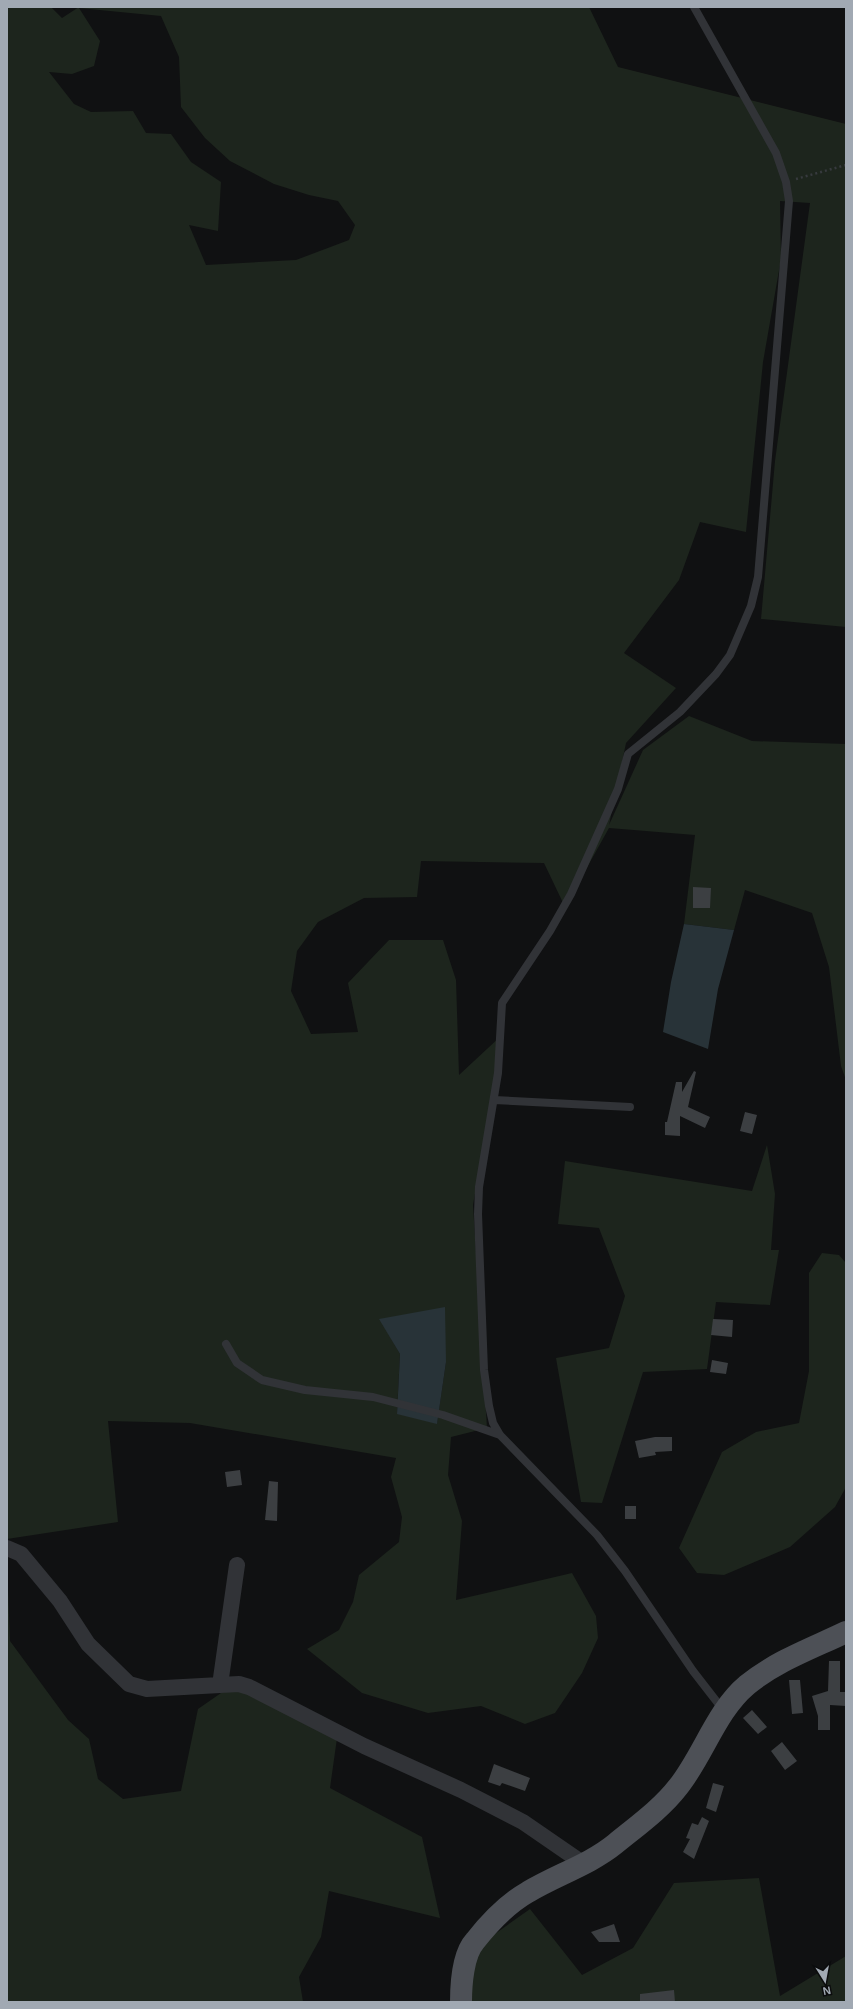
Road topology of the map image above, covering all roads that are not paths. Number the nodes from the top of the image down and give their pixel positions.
1 (694, 7) edge
2 (494, 1100) junction
3 (630, 1107) dead end
4 (226, 1344) dead end
5 (500, 1436) junction
6 (7, 1548) edge
7 (237, 1565) dead end
8 (846, 1632) edge
9 (220, 1685) junction
10 (724, 1712) junction
11 (584, 1864) junction
12 (461, 2002) edge

1 - 2 lane
2 - 3 lane
2 - 5 lane
4 - 5 lane
5 - 10 lane
6 - 9 street
7 - 9 street
8 - 10 main road
9 - 11 street
10 - 11 main road
11 - 12 main road

